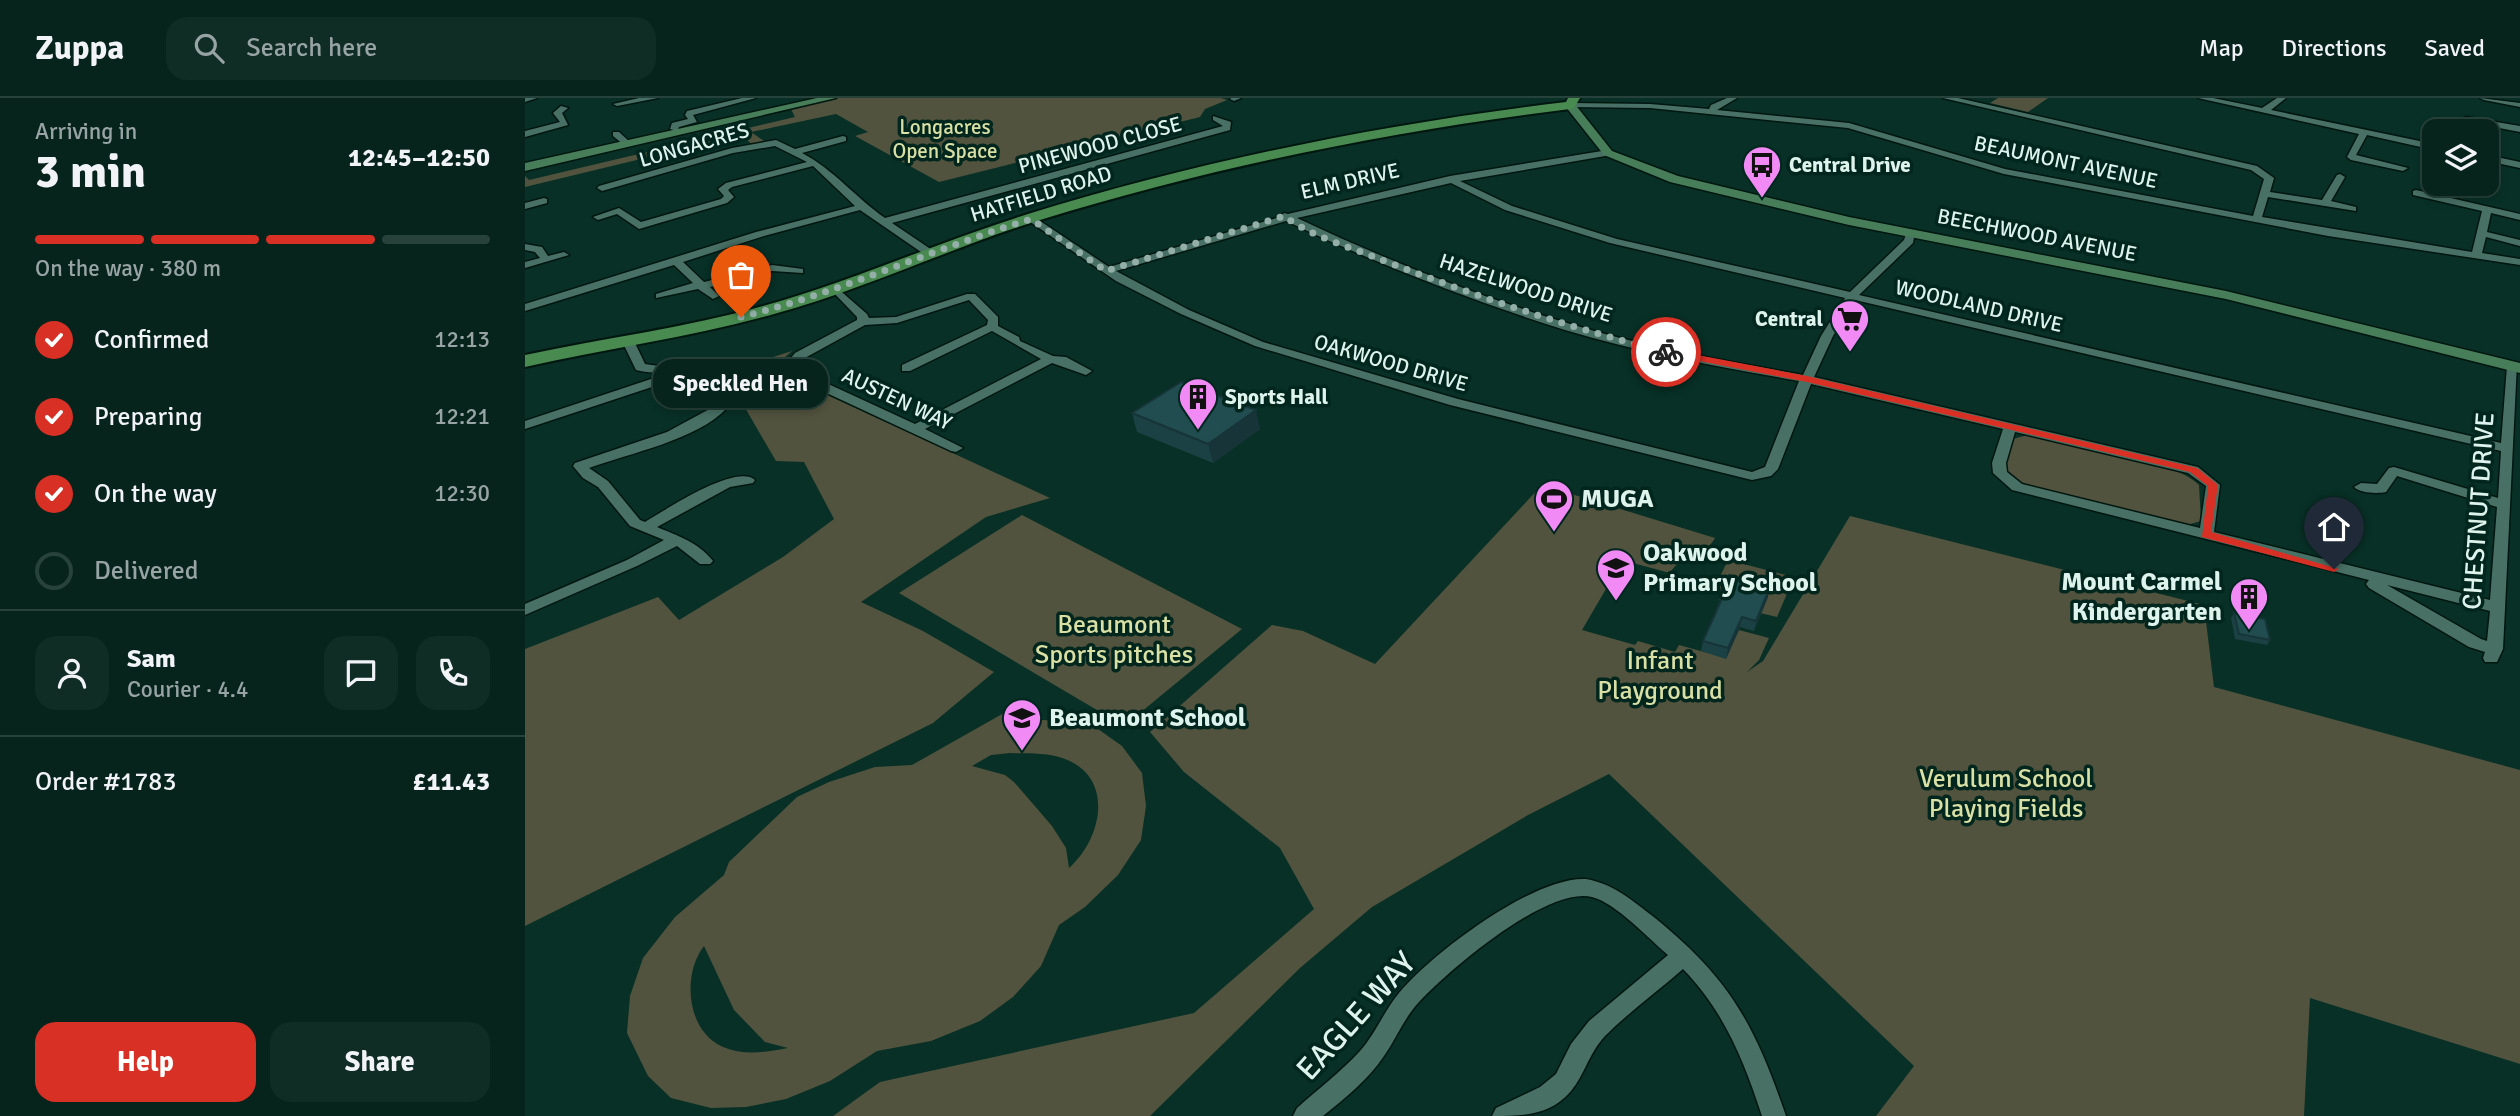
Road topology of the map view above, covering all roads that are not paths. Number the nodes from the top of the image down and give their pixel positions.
1 (533, 98) edge
2 (654, 98) edge
3 (752, 98) edge
4 (831, 98) edge
5 (1733, 98) edge
6 (1947, 98) edge
7 (2202, 98) edge
8 (2282, 98) edge
9 (525, 100) edge
10 (2484, 100) edge
11 (2517, 102) edge
12 (617, 104) dead end
13 (1573, 104) edge
14 (2264, 111) junction
15 (1712, 112) junction
16 (545, 115) dead end
17 (1216, 118) dead end
18 (2499, 125) edge
19 (674, 129) dead end
20 (2520, 129) edge
21 (2364, 132) junction
22 (525, 134) edge
23 (616, 134) dead end
24 (843, 139) dead end
25 (627, 143) junction
26 (2422, 144) edge
27 (795, 152) junction
28 (1608, 153) junction
29 (2499, 161) edge
30 (815, 163) junction
31 (2520, 165) edge
32 (525, 167) edge
33 (2403, 168) dead end
34 (2340, 177) dead end
35 (1450, 179) junction
36 (601, 187) dead end
37 (2267, 190) junction
38 (2416, 193) dead end
39 (544, 201) dead end
40 (2324, 205) junction
41 (525, 206) edge
42 (862, 207) junction
43 (2353, 209) dead end
44 (2487, 209) junction
45 (1284, 216) junction
46 (2520, 216) edge
47 (599, 217) dead end
48 (2257, 218) junction
49 (1031, 219) junction
50 (883, 222) junction
51 (1911, 233) junction
52 (2480, 233) junction
53 (2520, 243) edge
54 (525, 247) edge
55 (928, 252) junction
56 (2477, 254) junction
57 (564, 255) dead end
58 (546, 260) junction
59 (677, 262) junction
60 (2520, 262) edge
61 (527, 265) dead end
62 (799, 271) dead end
63 (1106, 271) junction
64 (700, 285) junction
65 (836, 290) junction
66 (660, 296) dead end
67 (713, 296) dead end
68 (1852, 297) junction
69 (525, 308) edge
70 (863, 322) junction
71 (992, 327) junction
72 (627, 339) junction
73 (1050, 359) junction
74 (525, 361) edge
75 (2517, 367) edge
76 (906, 369) dead end
77 (1086, 371) dead end
78 (1807, 379) junction
79 (660, 380) dead end
80 (525, 425) edge
81 (2010, 426) junction
82 (915, 429) junction
83 (956, 448) dead end
84 (2507, 448) junction
85 (748, 480) dead end
86 (2361, 486) dead end
87 (2503, 503) junction
88 (644, 528) junction
89 (2206, 534) junction
90 (674, 541) junction
91 (705, 561) dead end
92 (2359, 575) junction
93 (2496, 607) junction
94 (525, 610) edge
95 (1682, 957) junction
96 (1305, 1116) edge
97 (1504, 1116) edge
98 (1774, 1116) edge

1 - 9 street
2 - 12 street
3 - 19 street
4 - 25 street
5 - 15 street
6 - 37 street
7 - 14 street
8 - 14 street
10 - 11 street
13 - 15 street, BEAUMONT AVENUE
13 - 28 street, BEECHWOOD AVENUE
13 - 49 main road, HATFIELD ROAD
14 - 21 street
15 - 48 street, BEAUMONT AVENUE
16 - 22 street
17 - 50 street, PINEWOOD CLOSE
18 - 20 street
21 - 26 street
21 - 33 street
23 - 25 street
24 - 27 street, LONGACRES
25 - 32 street
27 - 30 street, LONGACRES
27 - 36 street, LONGACRES
28 - 35 street, ELM DRIVE
28 - 51 street, BEECHWOOD AVENUE
29 - 31 street
30 - 42 street, LONGACRES
30 - 47 street
34 - 40 street
35 - 45 street, ELM DRIVE
35 - 68 street, WOODLAND DRIVE
37 - 40 street
37 - 48 street
38 - 44 street
39 - 41 street
40 - 43 street
42 - 50 street, LONGACRES
42 - 59 street
44 - 46 street
44 - 52 street
45 - 63 street, ELM DRIVE
45 - 78 street, HAZELWOOD DRIVE
48 - 56 street, BEAUMONT AVENUE
49 - 55 main road, HATFIELD ROAD
49 - 63 street, OAKWOOD DRIVE
50 - 55 street, LONGACRES
51 - 68 street
51 - 75 street, BEECHWOOD AVENUE
52 - 53 street
52 - 56 street
54 - 58 street
55 - 65 main road, HATFIELD ROAD
56 - 60 street, BEAUMONT AVENUE
57 - 58 street
58 - 61 street
59 - 64 street
59 - 69 street
62 - 64 street
63 - 78 street, OAKWOOD DRIVE
64 - 66 street
64 - 67 street
65 - 70 street
65 - 72 main road, HATFIELD ROAD
68 - 78 street
68 - 84 street, WOODLAND DRIVE
70 - 71 street
70 - 82 street, AUSTEN WAY
71 - 73 street
71 - 76 street
72 - 74 main road, HATFIELD ROAD
72 - 88 street
73 - 77 street
73 - 82 street
75 - 84 street, CHESTNUT DRIVE
78 - 81 street, HAZELWOOD DRIVE
79 - 80 street
81 - 89 street, HAZELWOOD DRIVE
81 - 89 street
82 - 83 street, AUSTEN WAY
84 - 87 street, CHESTNUT DRIVE
85 - 88 street
86 - 87 street
87 - 93 street, CHESTNUT DRIVE
88 - 90 street
89 - 92 street
90 - 91 street
90 - 94 street
92 - 93 street
92 - 93 street, CHESTNUT DRIVE
95 - 96 street, EAGLE WAY
95 - 97 street
95 - 98 street, EAGLE WAY

